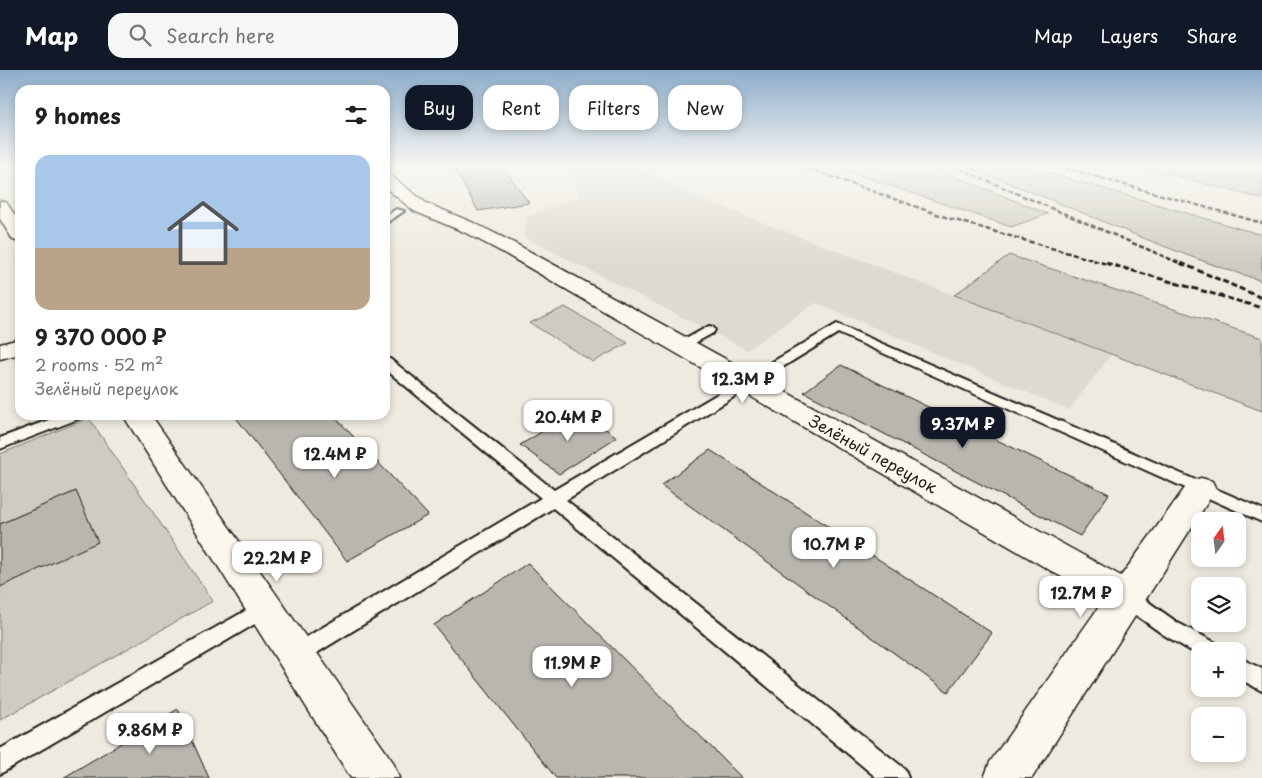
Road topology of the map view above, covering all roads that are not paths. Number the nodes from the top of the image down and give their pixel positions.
1 (410, 199) edge
2 (0, 206) edge
3 (399, 211) dead end
4 (390, 217) edge
5 (15, 228) edge
6 (709, 330) dead end
7 (681, 345) junction
8 (15, 348) edge
9 (0, 352) edge
10 (390, 366) edge
11 (745, 382) junction
12 (63, 420) edge
13 (140, 420) edge
14 (0, 444) edge
15 (1201, 490) junction
16 (552, 498) junction
17 (1262, 507) edge
18 (1262, 516) edge
19 (1126, 597) junction
20 (263, 608) junction
21 (1195, 642) edge
22 (294, 656) junction
23 (1246, 672) edge
24 (1262, 681) edge
25 (0, 762) edge
26 (376, 778) edge
27 (896, 778) edge
28 (1006, 778) edge

1 - 7 street, Зелёный переулок
2 - 5 street
3 - 4 lane
6 - 7 lane
7 - 11 street, Зелёный переулок
8 - 9 street
10 - 16 lane
11 - 15 lane
11 - 16 lane
11 - 19 street, Зелёный переулок
12 - 14 lane
13 - 20 street
15 - 17 lane
15 - 18 lane
15 - 19 street
16 - 22 lane
16 - 27 lane
19 - 21 lane
19 - 28 street
20 - 22 street
20 - 25 lane
22 - 26 street
23 - 24 lane

